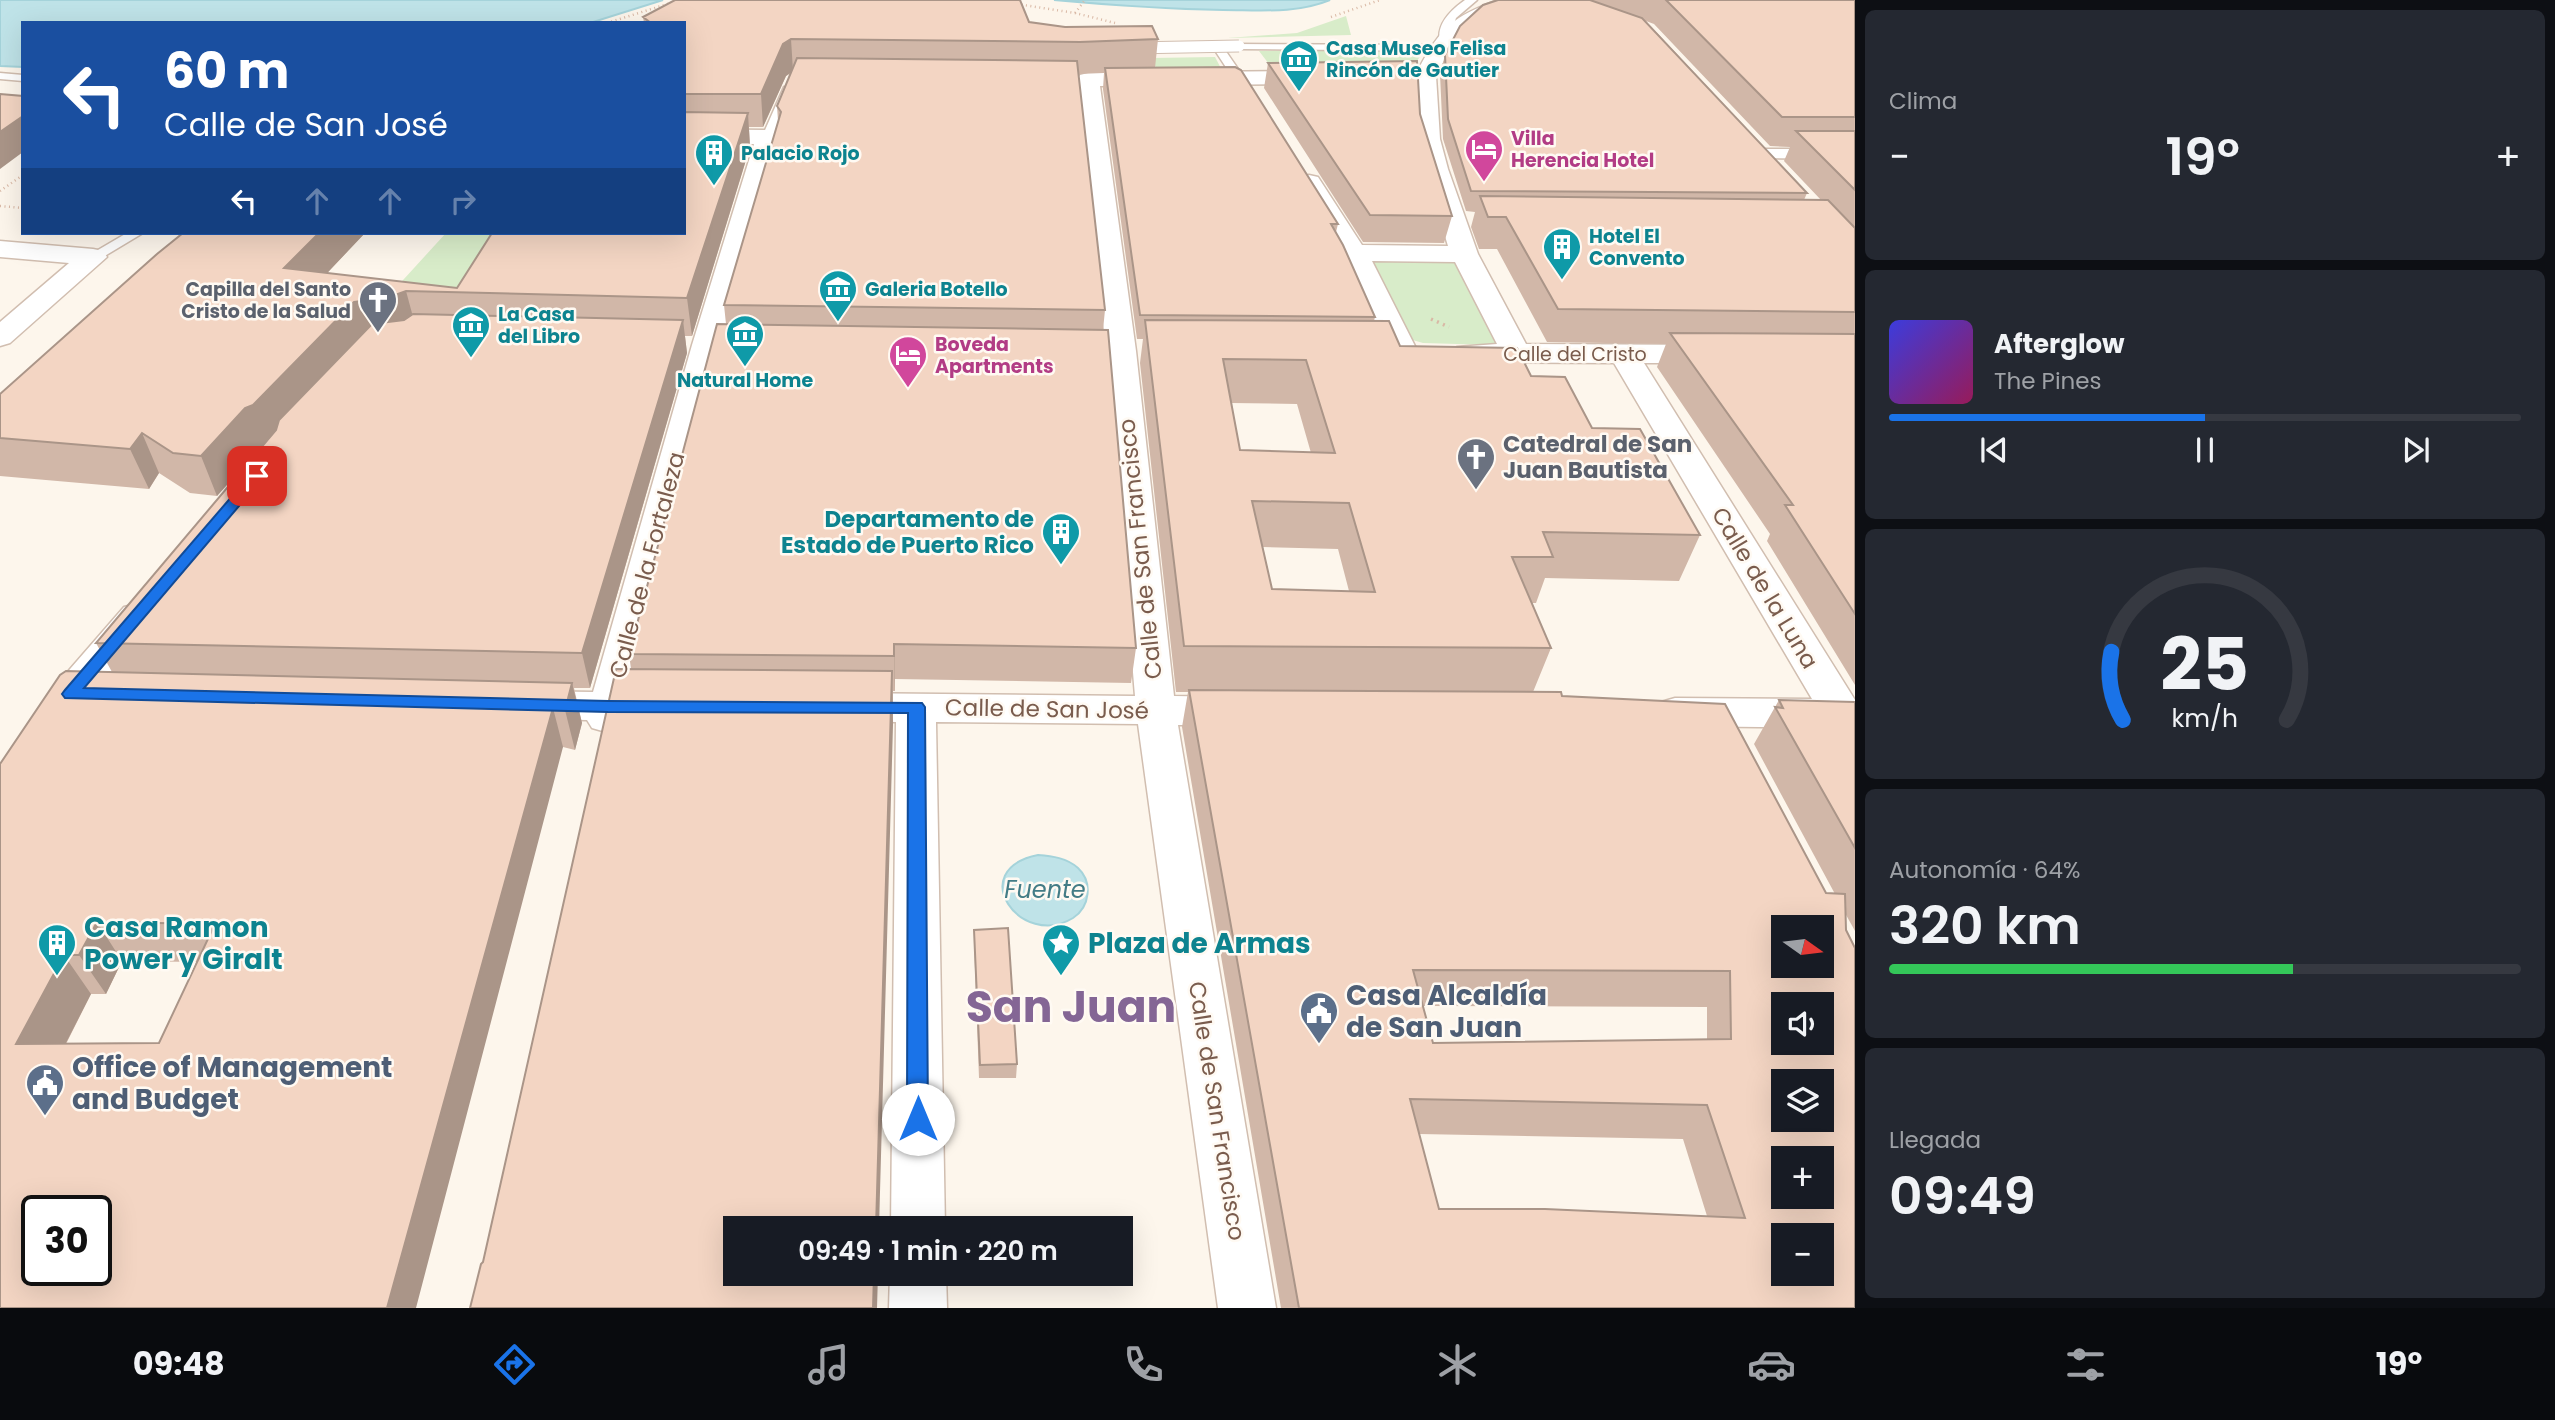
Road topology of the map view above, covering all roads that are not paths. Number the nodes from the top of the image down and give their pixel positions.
1 (1472, 0) edge
2 (1516, 0) edge
3 (1442, 44) junction
4 (1117, 48) edge
5 (1221, 52) dead end
6 (0, 76) edge
7 (1425, 76) junction
8 (793, 77) edge
9 (21, 78) edge
10 (1240, 79) junction
11 (1262, 107) edge
12 (1742, 135) edge
13 (686, 136) edge
14 (768, 137) junction
15 (1759, 154) junction
16 (1855, 154) edge
17 (1297, 163) edge
18 (1778, 174) edge
19 (132, 235) edge
20 (0, 250) edge
21 (1354, 253) junction
22 (1464, 254) junction
23 (93, 257) junction
24 (0, 337) edge
25 (1516, 353) junction
26 (1624, 354) junction
27 (1746, 355) edge
28 (159, 590) edge
29 (71, 694) junction
30 (112, 695) edge
31 (498, 704) edge
32 (608, 706) junction
33 (688, 707) edge
34 (809, 707) edge
35 (916, 707) junction
36 (1156, 710) junction
37 (1271, 711) edge
38 (1643, 712) edge
39 (1712, 712) junction
40 (1848, 714) edge
41 (1734, 749) edge
42 (596, 760) edge
43 (0, 803) edge
44 (918, 1216) edge
45 (918, 1286) edge
46 (918, 1308) edge
47 (1247, 1308) edge

1 - 3 lane
2 - 3 street
3 - 4 lane, bridge
3 - 7 street
5 - 10 lane
6 - 9 lane
7 - 10 street
7 - 22 street
8 - 14 lane, Calle de la Fortaleza
10 - 11 street
10 - 36 street, Calle de San Francisco
12 - 15 street
13 - 14 street
14 - 32 street, Calle de la Fortaleza
15 - 16 street
15 - 18 street
17 - 21 street
19 - 23 lane
20 - 23 street
21 - 22 street
21 - 25 street, Calle del Cristo
22 - 25 street
23 - 24 street
25 - 26 street, Calle del Cristo
26 - 27 street, Calle del Cristo
26 - 40 street, Calle de la Luna
28 - 29 street
29 - 30 street
29 - 43 street
31 - 32 street
32 - 33 street
32 - 42 street, Calle de la Fortaleza
34 - 35 street, Calle de San José
35 - 36 street, Calle de San José
35 - 44 street
36 - 37 street, Calle de San José
36 - 47 street, Calle de San Francisco
38 - 39 street
39 - 40 street
39 - 41 street
45 - 46 street

